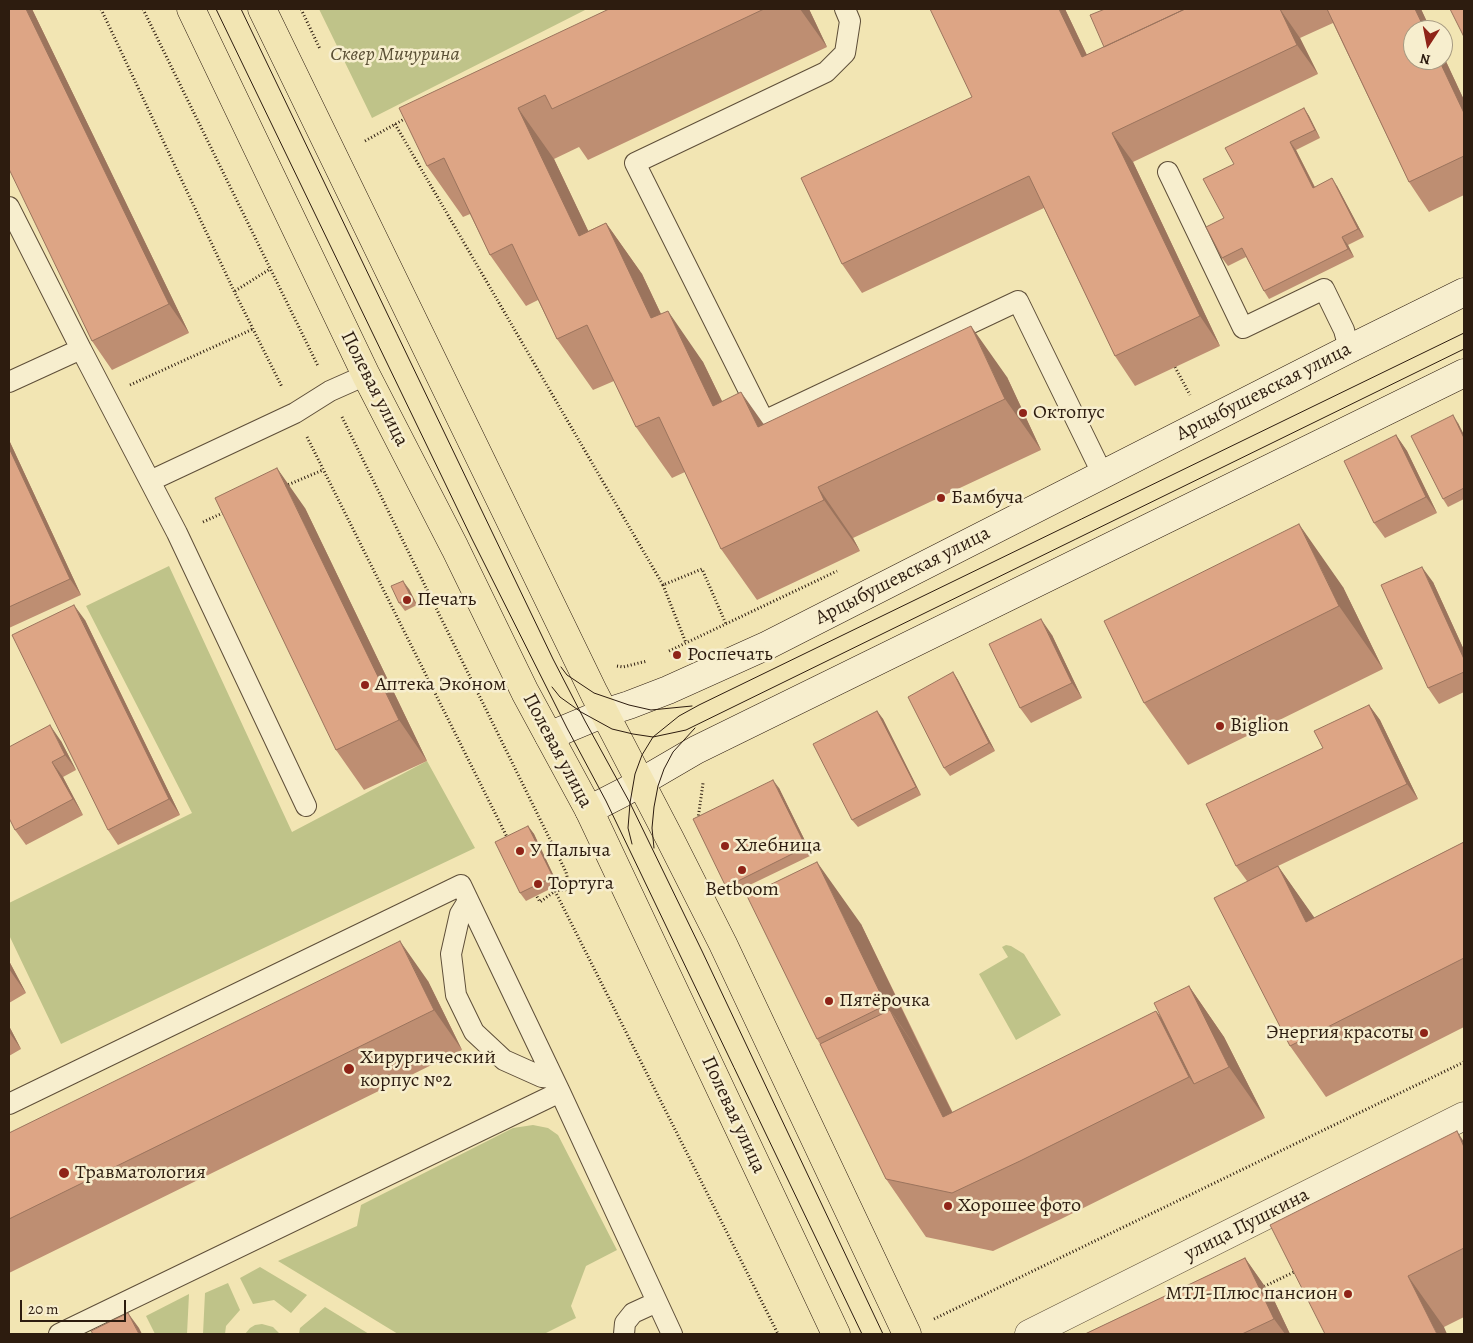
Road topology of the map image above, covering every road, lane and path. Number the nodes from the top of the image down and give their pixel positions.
1 (101, 9) edge
2 (143, 9) edge
3 (191, 9) edge
4 (262, 9) edge
5 (845, 9) edge
6 (412, 115) edge
7 (395, 124) junction
8 (365, 141) dead end
9 (1168, 172) dead end
10 (9, 208) edge
11 (270, 269) junction
12 (234, 291) junction
13 (1464, 292) edge
14 (253, 329) junction
15 (82, 349) junction
16 (1349, 349) junction
17 (1175, 367) dead end
18 (1464, 373) edge
19 (366, 374) junction
20 (9, 382) edge
21 (330, 391) junction
22 (107, 396) junction
23 (1194, 402) dead end
24 (295, 413) junction
25 (323, 470) junction
26 (1103, 475) junction
27 (150, 481) junction
28 (278, 489) edge
29 (232, 509) edge
30 (177, 533) junction
31 (663, 585) junction
32 (726, 624) dead end
33 (686, 642) dead end
34 (604, 712) junction
35 (549, 736) junction
36 (640, 783) junction
37 (306, 806) dead end
38 (589, 810) junction
39 (509, 840) edge
40 (531, 885) edge
41 (555, 891) junction
42 (468, 901) junction
43 (1464, 1062) edge
44 (557, 1085) junction
45 (9, 1104) edge
46 (1464, 1116) edge
47 (1299, 1269) edge
48 (1256, 1291) edge
49 (657, 1302) junction
50 (933, 1319) dead end
51 (59, 1334) edge
52 (624, 1334) edge
53 (672, 1334) edge
54 (778, 1334) edge
55 (836, 1334) edge
56 (908, 1334) edge
57 (1029, 1334) edge

1 - 12 path
2 - 11 path
3 - 19 main road, Полевая улица
4 - 34 main road
5 - 26 lane
6 - 7 path
7 - 8 path
7 - 31 path
9 - 16 lane
10 - 15 lane
11 - 12 path
11 - 21 path
12 - 14 path
13 - 16 main road, Арцыбушевская улица
14 - 22 path
14 - 24 path
15 - 20 lane
15 - 22 lane
16 - 26 main road, Арцыбушевская улица
17 - 23 path
18 - 36 main road
19 - 21 lane
19 - 35 main road, Полевая улица
21 - 24 lane
21 - 41 path
22 - 27 lane
24 - 25 path
24 - 27 lane
25 - 28 path
25 - 39 path
26 - 34 main road, Арцыбушевская улица
27 - 30 lane
29 - 30 path
30 - 37 lane
31 - 32 path
31 - 33 path
34 - 35 main road, Арцыбушевская улица
34 - 36 main road
35 - 38 main road, Полевая улица
36 - 38 main road
36 - 56 main road
38 - 55 main road, Полевая улица
40 - 41 path
41 - 54 path
42 - 44 lane
42 - 44 lane
42 - 45 lane
43 - 50 path
44 - 49 lane
44 - 51 lane
46 - 57 main road, улица Пушкина
47 - 48 path
49 - 52 lane
49 - 53 lane

